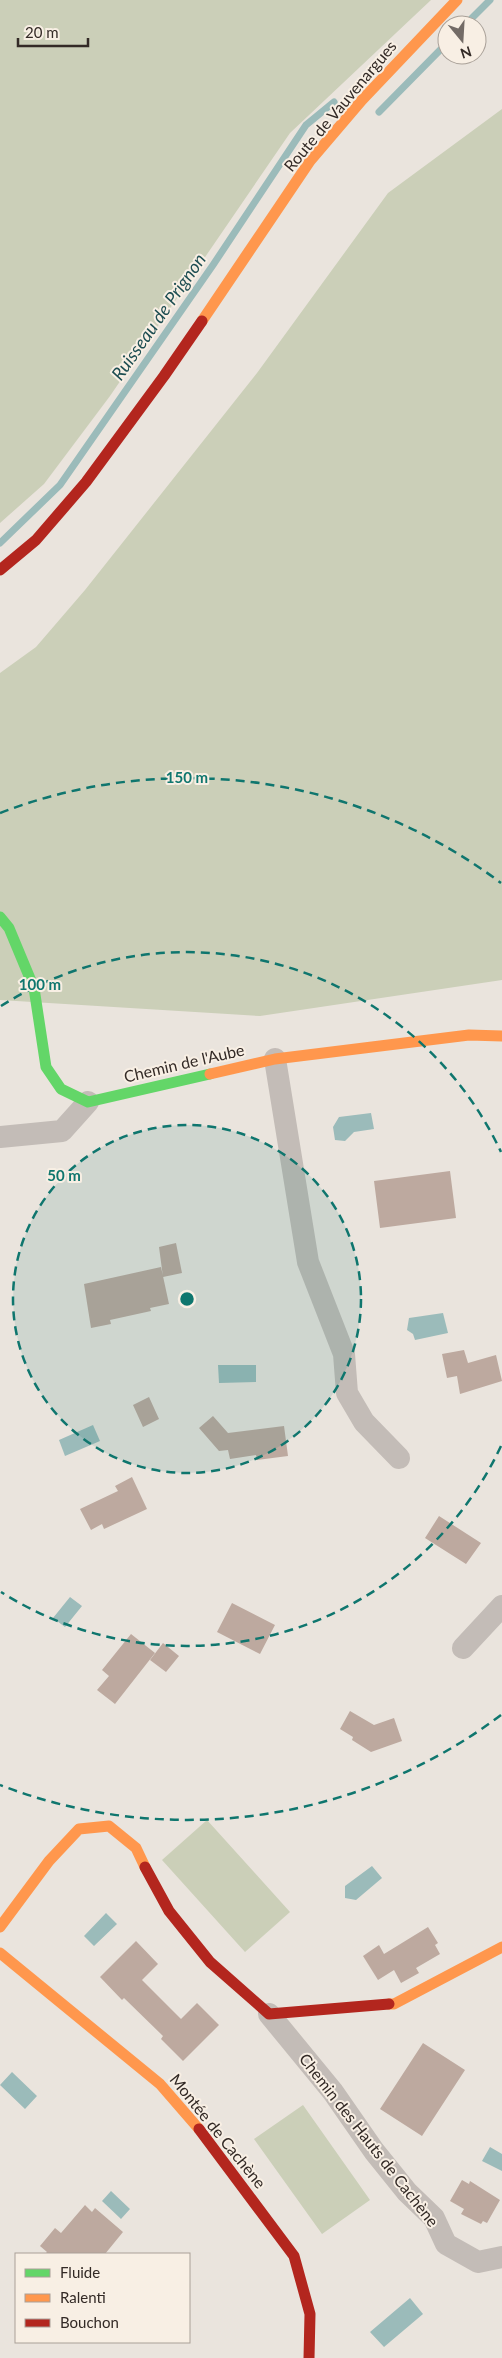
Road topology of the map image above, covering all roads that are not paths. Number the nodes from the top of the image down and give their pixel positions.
1 (457, 0) edge
2 (0, 570) edge
3 (0, 917) edge
4 (502, 1036) edge
5 (275, 1059) junction
6 (88, 1102) junction
7 (0, 1137) edge
8 (399, 1458) dead end
9 (502, 1606) edge
10 (462, 1648) dead end
11 (0, 1927) edge
12 (502, 1947) edge
13 (0, 1953) edge
14 (269, 2014) junction
15 (502, 2257) edge
16 (309, 2358) edge

1 - 2 street, Route de Vauvenargues
3 - 6 street
4 - 5 street, Chemin de l'Aube
5 - 6 street, Chemin de l'Aube
5 - 8 street
6 - 7 street
9 - 10 street
11 - 14 street
12 - 14 street
13 - 16 street, Montée de Cachène
14 - 15 street, Chemin des Hauts de Cachène

